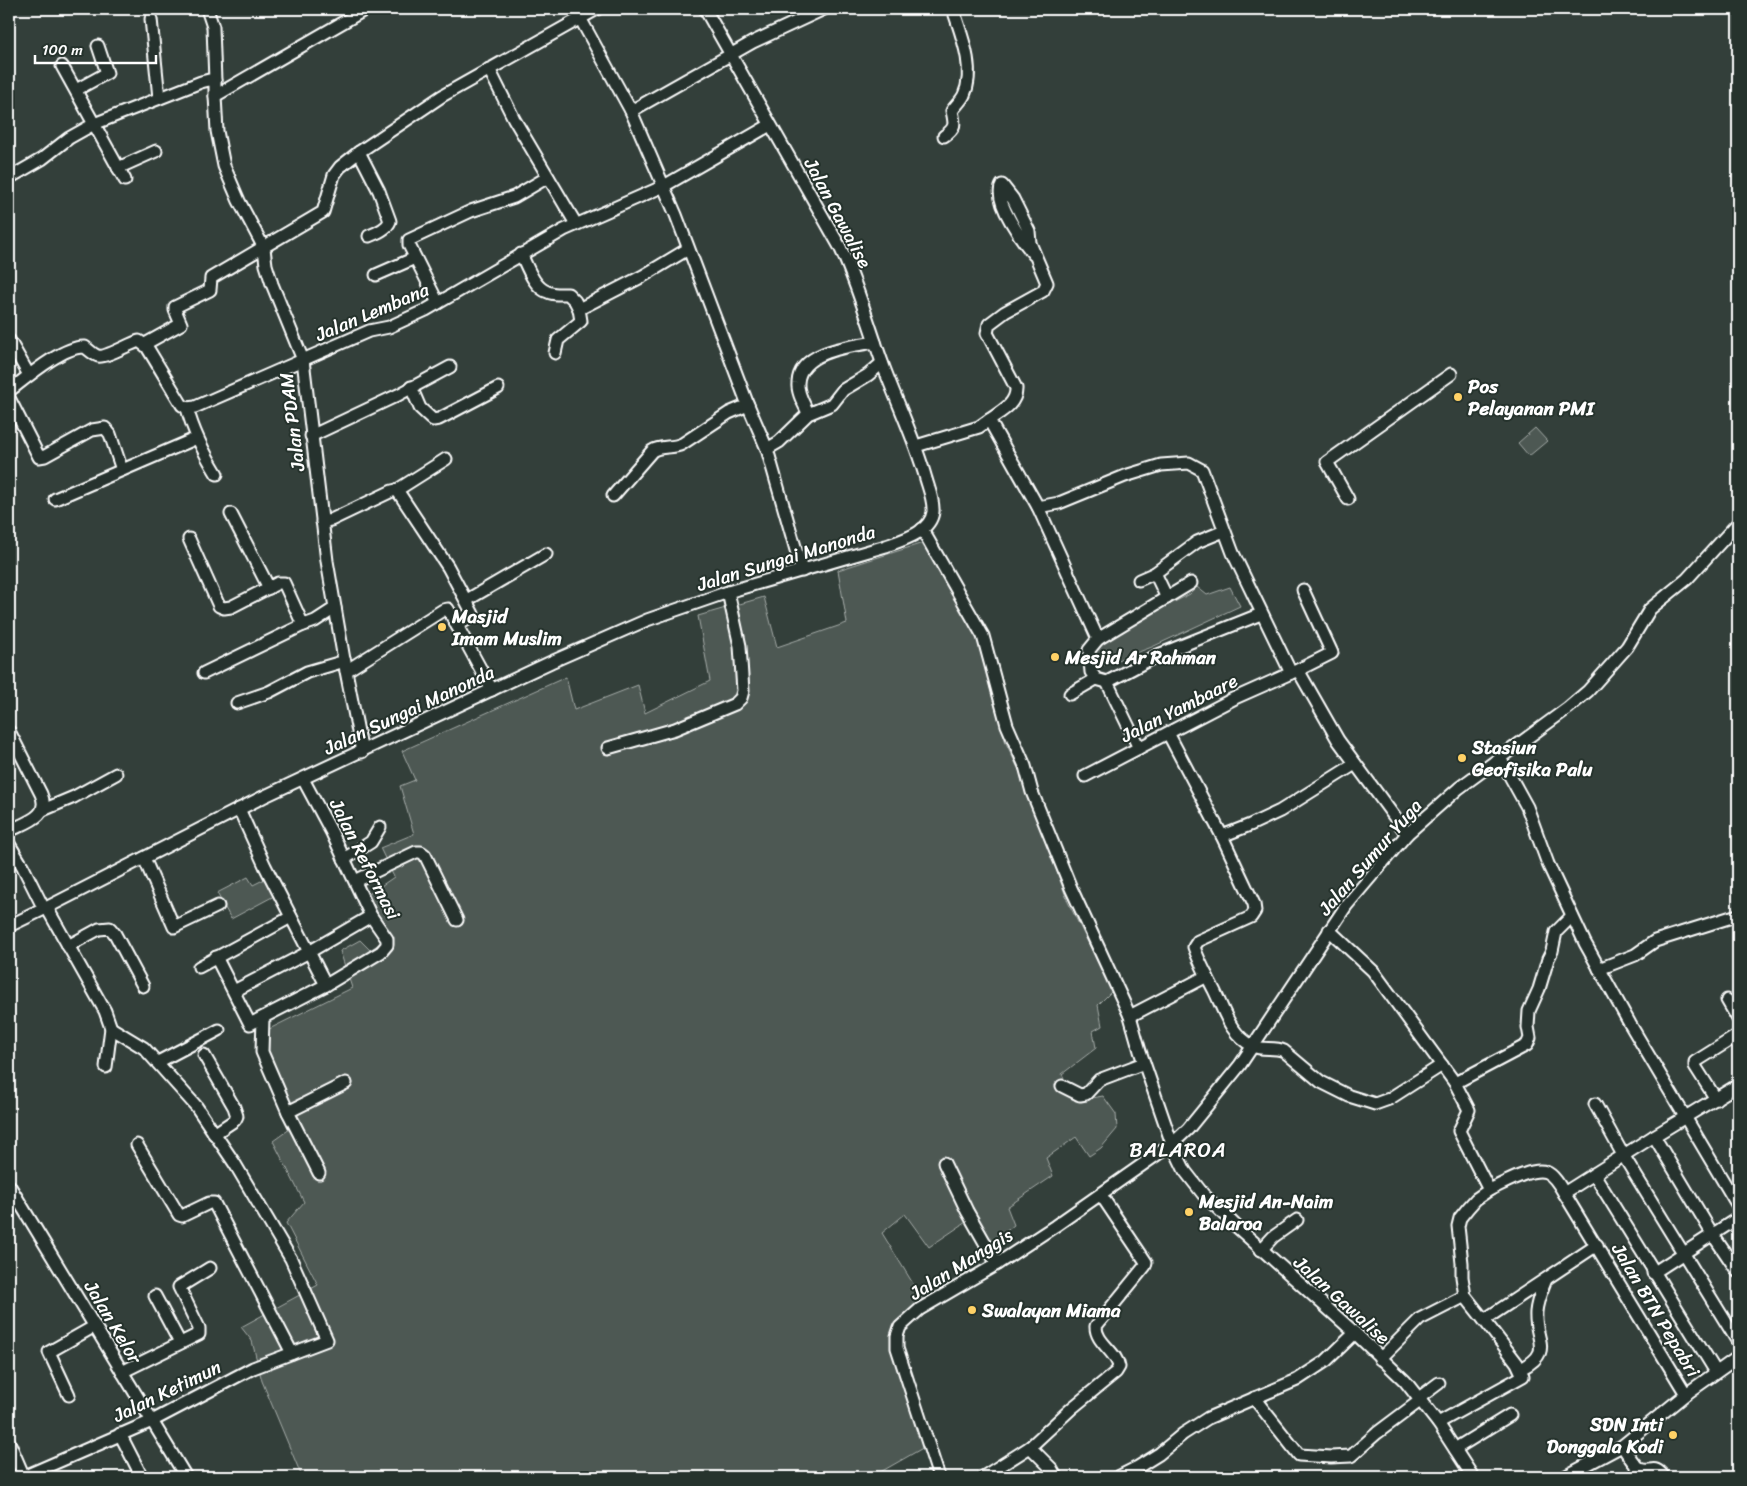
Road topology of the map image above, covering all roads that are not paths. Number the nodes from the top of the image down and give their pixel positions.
1 (207, 9) edge
2 (366, 9) edge
3 (705, 9) edge
4 (824, 9) edge
5 (953, 9) edge
6 (587, 12) edge
7 (151, 19) dead end
8 (98, 46) dead end
9 (731, 53) junction
10 (62, 66) dead end
11 (489, 69) junction
12 (215, 81) junction
13 (76, 90) junction
14 (215, 96) junction
15 (159, 98) junction
16 (632, 111) junction
17 (94, 124) junction
18 (770, 125) junction
19 (944, 136) dead end
20 (156, 151) dead end
21 (359, 152) junction
22 (118, 168) junction
23 (9, 178) edge
24 (548, 178) junction
25 (125, 180) dead end
26 (664, 186) junction
27 (576, 224) junction
28 (370, 236) dead end
29 (688, 249) junction
30 (260, 250) junction
31 (521, 254) junction
32 (1034, 255) junction
33 (415, 258) junction
34 (376, 275) dead end
35 (438, 303) junction
36 (580, 310) junction
37 (9, 340) edge
38 (875, 342) junction
39 (145, 344) junction
40 (555, 353) dead end
41 (303, 360) junction
42 (882, 363) junction
43 (450, 367) dead end
44 (1451, 374) dead end
45 (29, 375) junction
46 (412, 387) junction
47 (498, 388) dead end
48 (9, 391) edge
49 (9, 398) edge
50 (748, 405) junction
51 (187, 408) junction
52 (808, 413) junction
53 (989, 420) junction
54 (311, 436) junction
55 (197, 438) junction
56 (916, 446) junction
57 (768, 449) junction
58 (446, 459) dead end
59 (122, 470) junction
60 (217, 474) dead end
61 (397, 490) junction
62 (613, 496) dead end
63 (55, 499) dead end
64 (1348, 499) dead end
65 (1038, 507) junction
66 (232, 514) dead end
67 (322, 522) junction
68 (1738, 523) edge
69 (922, 530) junction
70 (1224, 530) junction
71 (189, 539) dead end
72 (546, 554) dead end
73 (802, 570) junction
74 (1155, 573) junction
75 (1139, 580) dead end
76 (1191, 583) dead end
77 (269, 588) junction
78 (1302, 590) dead end
79 (728, 592) junction
80 (1167, 598) junction
81 (467, 600) junction
82 (335, 608) junction
83 (1261, 614) junction
84 (303, 625) junction
85 (457, 626) junction
86 (1098, 639) junction
87 (345, 666) junction
88 (1294, 672) junction
89 (204, 673) dead end
90 (1096, 679) junction
91 (1107, 682) junction
92 (492, 690) junction
93 (1070, 694) dead end
94 (237, 703) dead end
95 (9, 731) edge
96 (1168, 734) junction
97 (608, 748) dead end
98 (1139, 748) junction
99 (362, 752) junction
100 (1500, 758) junction
101 (1355, 764) junction
102 (116, 774) dead end
103 (1085, 776) dead end
104 (303, 779) junction
105 (239, 809) junction
106 (43, 810) junction
107 (380, 828) dead end
108 (9, 831) edge
109 (1407, 834) junction
110 (1222, 836) junction
111 (9, 844) edge
112 (144, 858) junction
113 (344, 859) junction
114 (355, 881) junction
115 (218, 906) dead end
116 (45, 909) junction
117 (1738, 915) edge
118 (371, 916) junction
119 (1572, 916) junction
120 (291, 917) junction
121 (457, 920) dead end
122 (9, 926) edge
123 (1329, 930) junction
124 (68, 946) junction
125 (309, 952) junction
126 (216, 957) junction
127 (199, 967) dead end
128 (1599, 969) junction
129 (1207, 976) junction
130 (326, 985) junction
131 (143, 986) dead end
132 (234, 991) junction
133 (1727, 1000) dead end
134 (1130, 1016) junction
135 (263, 1018) junction
136 (1738, 1019) edge
137 (111, 1028) junction
138 (219, 1030) dead end
139 (1738, 1035) edge
140 (1253, 1046) junction
141 (204, 1055) dead end
142 (158, 1062) junction
143 (1144, 1063) junction
144 (1442, 1065) junction
145 (106, 1068) dead end
146 (346, 1083) dead end
147 (1455, 1084) junction
148 (1738, 1085) edge
149 (1062, 1086) dead end
150 (1716, 1099) junction
151 (1595, 1104) dead end
152 (288, 1112) junction
153 (1686, 1118) junction
154 (214, 1134) junction
155 (1654, 1136) junction
156 (1172, 1144) junction
157 (137, 1145) dead end
158 (1623, 1155) junction
159 (944, 1163) dead end
160 (319, 1173) dead end
161 (1594, 1174) junction
162 (9, 1185) edge
163 (1489, 1190) junction
164 (1564, 1192) junction
165 (1100, 1195) junction
166 (1738, 1206) edge
167 (1738, 1218) edge
168 (1297, 1220) dead end
169 (1713, 1235) junction
170 (1596, 1245) junction
171 (1261, 1250) junction
172 (1684, 1253) junction
173 (997, 1264) junction
174 (210, 1268) dead end
175 (1738, 1272) edge
176 (1653, 1273) junction
177 (1546, 1278) junction
178 (155, 1296) dead end
179 (1465, 1296) junction
180 (1484, 1320) junction
181 (95, 1326) junction
182 (1355, 1333) junction
183 (1738, 1342) edge
184 (180, 1343) junction
185 (292, 1353) junction
186 (1738, 1357) edge
187 (1380, 1358) junction
188 (1521, 1369) junction
189 (122, 1372) junction
190 (1716, 1372) junction
191 (1439, 1383) dead end
192 (1686, 1394) junction
193 (68, 1395) dead end
194 (1254, 1398) junction
195 (1420, 1399) junction
196 (1510, 1415) dead end
197 (152, 1421) junction
198 (1438, 1423) junction
199 (120, 1434) junction
200 (9, 1442) edge
201 (1622, 1446) junction
202 (1030, 1447) junction
203 (1455, 1449) junction
204 (24, 1477) edge
205 (142, 1477) edge
206 (186, 1477) edge
207 (939, 1477) edge
208 (984, 1477) edge
209 (1056, 1477) edge
210 (1118, 1477) edge
211 (1474, 1477) edge
212 (1564, 1477) edge
213 (1664, 1477) edge

1 - 12 street, Jalan PDAM
2 - 14 street
3 - 9 street, Jalan Gawalise
4 - 9 street
5 - 19 street
6 - 11 street
6 - 16 street
7 - 15 street
8 - 13 street
9 - 16 street
9 - 18 street, Jalan Gawalise
10 - 13 street
11 - 21 street
11 - 24 street
12 - 14 street, Jalan PDAM
12 - 15 street
13 - 17 street
14 - 30 street, Jalan PDAM
15 - 17 street
16 - 26 street
17 - 22 street
17 - 23 street
18 - 26 street, Jalan Lembana
18 - 38 street, Jalan Gawalise
20 - 22 street
21 - 28 street
21 - 30 street
22 - 25 street
24 - 27 street
24 - 33 street
26 - 27 street, Jalan Lembana
26 - 29 street
27 - 31 street, Jalan Lembana
29 - 36 street
29 - 50 street
30 - 39 street
30 - 41 street, Jalan PDAM
31 - 35 street, Jalan Lembana
31 - 36 street
32 - 32 street
32 - 53 street
33 - 34 street
33 - 35 street
35 - 41 street, Jalan Lembana
36 - 40 street
37 - 45 street
38 - 42 street, Jalan Gawalise
38 - 52 street
39 - 45 street
39 - 51 street
41 - 51 street, Jalan Lembana
41 - 54 street, Jalan PDAM
42 - 52 street
42 - 56 street, Jalan Gawalise
43 - 46 street
44 - 64 street
45 - 48 street
46 - 47 street
46 - 54 street
49 - 59 street
50 - 57 street
50 - 62 street
51 - 55 street
52 - 57 street
53 - 56 street
53 - 65 street
54 - 67 street, Jalan PDAM
55 - 59 street
55 - 60 street
56 - 69 street, Jalan Gawalise
57 - 73 street
58 - 61 street
59 - 63 street
61 - 67 street
61 - 81 street
65 - 70 street
65 - 86 street
66 - 77 street
67 - 82 street, Jalan PDAM
68 - 100 street, Jalan Sumur Yuga
69 - 73 street, Jalan Sungai Manonda
69 - 134 street, Jalan Gawalise
70 - 74 street
70 - 83 street
71 - 77 street
72 - 81 street
73 - 79 street, Jalan Sungai Manonda
74 - 75 street
74 - 80 street
76 - 80 street
77 - 84 street
78 - 88 street, Jalan Yambaare
79 - 92 street, Jalan Sungai Manonda
79 - 97 street
80 - 86 street
81 - 85 street
82 - 84 street
82 - 87 street, Jalan PDAM
83 - 88 street
83 - 91 street
84 - 89 street
85 - 87 street
85 - 92 street
86 - 90 street
87 - 94 street
87 - 99 street, Jalan PDAM
88 - 96 street, Jalan Yambaare
88 - 101 street
90 - 91 street
90 - 93 street
91 - 98 street
92 - 99 street, Jalan Sungai Manonda
95 - 106 street
96 - 98 street, Jalan Yambaare
96 - 110 street
98 - 103 street, Jalan Yambaare
99 - 104 street, Jalan Sungai Manonda
100 - 109 street, Jalan Sumur Yuga
100 - 119 street
101 - 109 street
101 - 110 street
102 - 106 street
104 - 105 street, Jalan Sungai Manonda
104 - 113 street, Jalan Reformasi
105 - 112 street, Jalan Sungai Manonda
105 - 120 street
106 - 108 street
107 - 113 street
109 - 123 street, Jalan Sumur Yuga
110 - 129 street
111 - 116 street
112 - 115 street
112 - 116 street, Jalan Sungai Manonda
113 - 114 street, Jalan Reformasi
114 - 118 street, Jalan Reformasi
114 - 121 street
116 - 122 street, Jalan Sungai Manonda
116 - 124 street
117 - 128 street
118 - 125 street
118 - 130 street, Jalan Reformasi
119 - 128 street
119 - 147 street
120 - 125 street
120 - 126 street
123 - 140 street, Jalan Sumur Yuga
123 - 144 street
124 - 131 street
124 - 137 street
125 - 130 street
125 - 132 street
126 - 127 street
126 - 132 street
128 - 153 street
129 - 134 street
129 - 140 street
130 - 135 street, Jalan Reformasi
132 - 135 street
133 - 136 street
134 - 143 street, Jalan Gawalise
135 - 152 street
137 - 142 street
137 - 145 street
138 - 142 street
139 - 150 street
140 - 144 street
140 - 156 street, Jalan Sumur Yuga
141 - 154 street
142 - 154 street
143 - 149 street
143 - 156 street, Jalan Gawalise
144 - 147 street
146 - 152 street
147 - 163 street
148 - 150 street
150 - 153 street
151 - 158 street
152 - 160 street
153 - 155 street
153 - 166 street
154 - 185 street, Jalan Ketimun
155 - 158 street
155 - 169 street
156 - 165 street, Jalan Manggis
156 - 171 street, Jalan Gawalise
157 - 185 street
158 - 161 street
158 - 172 street
159 - 173 street
161 - 164 street
161 - 176 street, Jalan BTN Pepabri
162 - 181 street, Jalan Kelor
163 - 164 street, Jalan BTN Pepabri
163 - 179 street
164 - 170 street, Jalan BTN Pepabri
165 - 173 street, Jalan Manggis
165 - 202 street
167 - 169 street, Jalan BTN Pepabri
168 - 171 street
169 - 172 street, Jalan BTN Pepabri
169 - 175 street
170 - 177 street, Jalan BTN Pepabri
170 - 192 street, Jalan BTN Pepabri
171 - 182 street, Jalan Gawalise
172 - 176 street, Jalan BTN Pepabri
172 - 183 street
173 - 207 street, Jalan Manggis
174 - 184 street
176 - 190 street, Jalan BTN Pepabri
177 - 180 street, Jalan BTN Pepabri
177 - 188 street
178 - 184 street
179 - 180 street
179 - 187 street
180 - 188 street
181 - 189 street, Jalan Kelor
181 - 193 street
182 - 187 street, Jalan Gawalise
182 - 194 street
184 - 189 street
185 - 197 street, Jalan Ketimun
186 - 190 street
187 - 195 street, Jalan Gawalise
188 - 198 street
189 - 197 street, Jalan Kelor
190 - 192 street
191 - 195 street
192 - 201 street
194 - 195 street
194 - 210 street
195 - 198 street, Jalan Gawalise
196 - 203 street
197 - 199 street, Jalan Ketimun
197 - 206 street, Jalan Kelor
198 - 203 street, Jalan Gawalise
199 - 204 street, Jalan Ketimun
199 - 205 street
200 - 204 street
201 - 212 street
201 - 213 street
202 - 208 street
202 - 209 street
203 - 211 street, Jalan Gawalise

